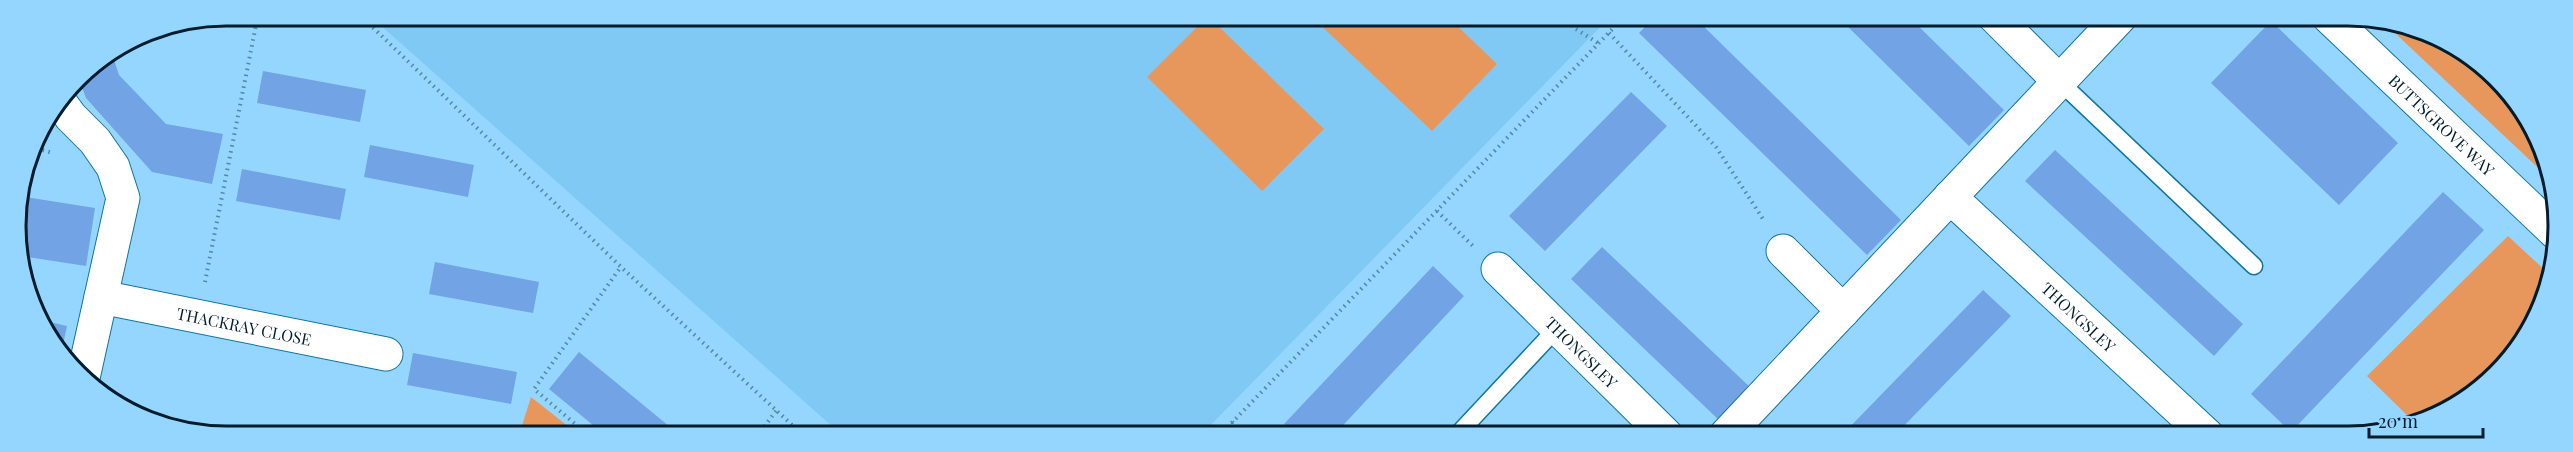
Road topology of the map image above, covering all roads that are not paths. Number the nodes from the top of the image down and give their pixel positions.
1 (2004, 26) edge
2 (2110, 26) edge
3 (2339, 26) edge
4 (2060, 81) junction
5 (64, 108) edge
6 (1950, 197) junction
7 (2548, 225) edge
8 (1783, 251) road end
9 (2254, 266) dead end
10 (1498, 268) road end
11 (101, 297) junction
12 (1843, 311) junction
13 (1558, 327) junction
14 (386, 354) dead end
15 (85, 369) edge
16 (1465, 426) edge
17 (1656, 426) edge
18 (1734, 426) edge
19 (2197, 426) edge

1 - 4 street
2 - 4 street
3 - 7 street, BUTTSGROVE WAY
4 - 6 street
4 - 9 lane
5 - 11 street
6 - 12 street
6 - 19 street, THONGSLEY
8 - 12 street
10 - 13 street, THONGSLEY
11 - 14 street, THACKRAY CLOSE
11 - 15 street
12 - 18 street
13 - 16 lane
13 - 17 street, THONGSLEY

